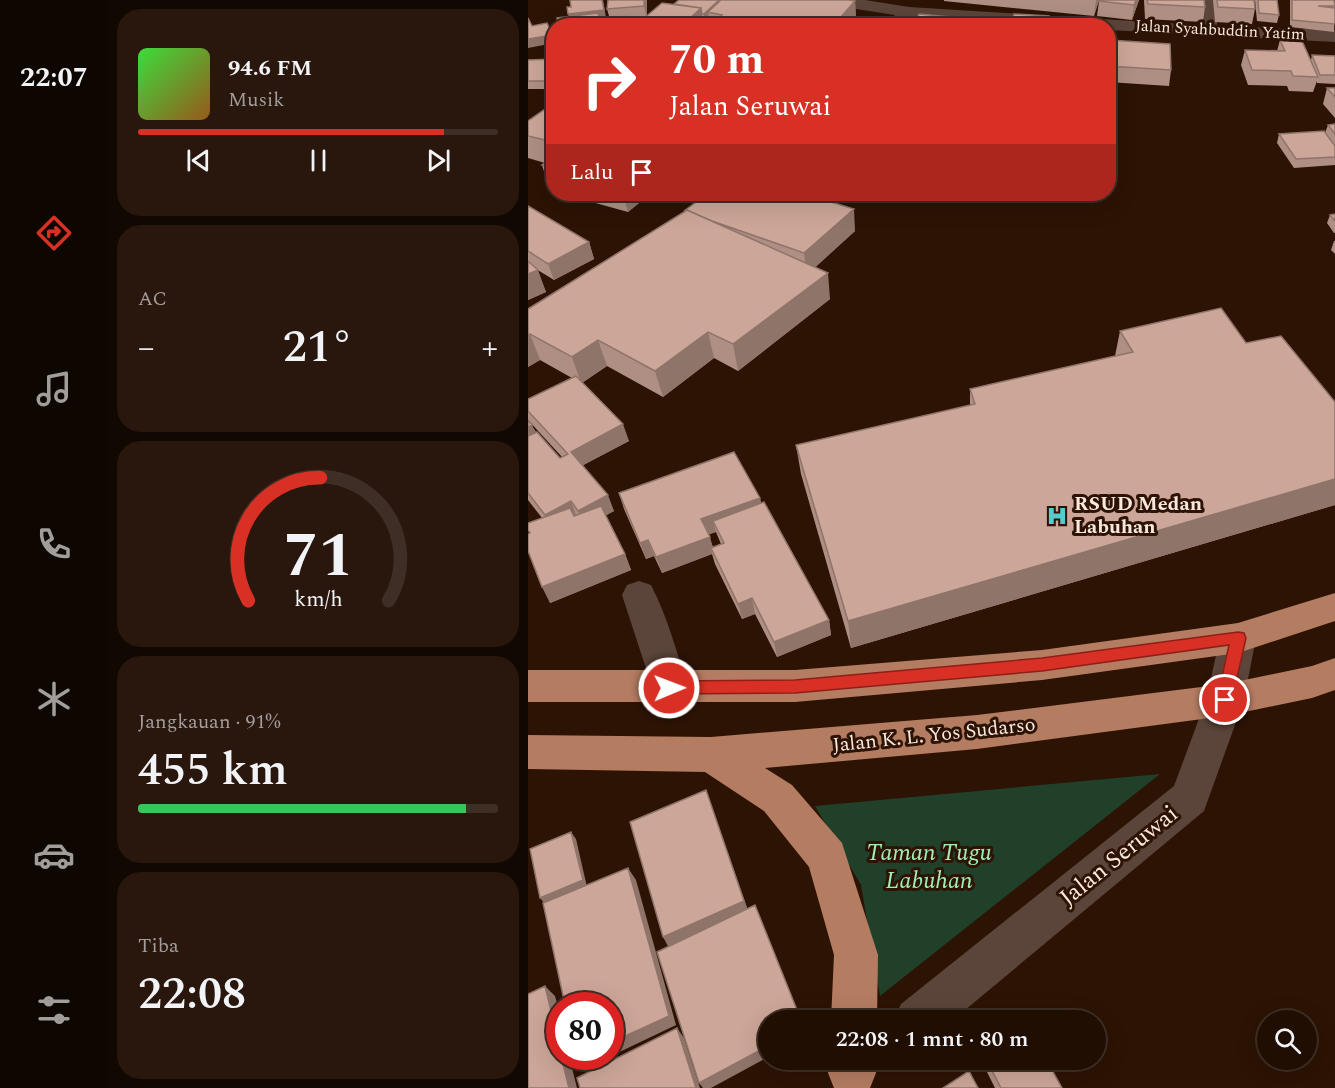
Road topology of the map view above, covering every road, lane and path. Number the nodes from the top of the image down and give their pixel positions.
1 (735, 0) edge
2 (830, 0) edge
3 (1209, 0) edge
4 (889, 4) edge
5 (909, 12) junction
6 (716, 18) edge
7 (903, 18) edge
8 (1003, 18) edge
9 (1116, 25) edge
10 (1208, 31) junction
11 (1335, 36) edge
12 (639, 595) dead end
13 (1335, 607) edge
14 (1238, 638) junction
15 (1335, 674) edge
16 (528, 686) edge
17 (669, 688) junction
18 (1225, 700) junction
19 (528, 752) edge
20 (711, 755) junction
21 (854, 1010) edge
22 (929, 1010) edge

1 - 6 street
2 - 4 street, Jalan Syahbuddin Yatim
3 - 10 street
4 - 5 street, Jalan Syahbuddin Yatim
5 - 7 street
5 - 8 street, Jalan Syahbuddin Yatim
9 - 10 street, Jalan Syahbuddin Yatim
10 - 11 street, Jalan Syahbuddin Yatim
12 - 17 street
13 - 14 highway
14 - 17 highway
14 - 18 street, Jalan Seruwai
15 - 18 highway, Jalan K. L. Yos Sudarso
16 - 17 highway
18 - 20 highway, Jalan K. L. Yos Sudarso
18 - 22 street, Jalan Seruwai
19 - 20 highway, Jalan K. L. Yos Sudarso
20 - 21 highway

